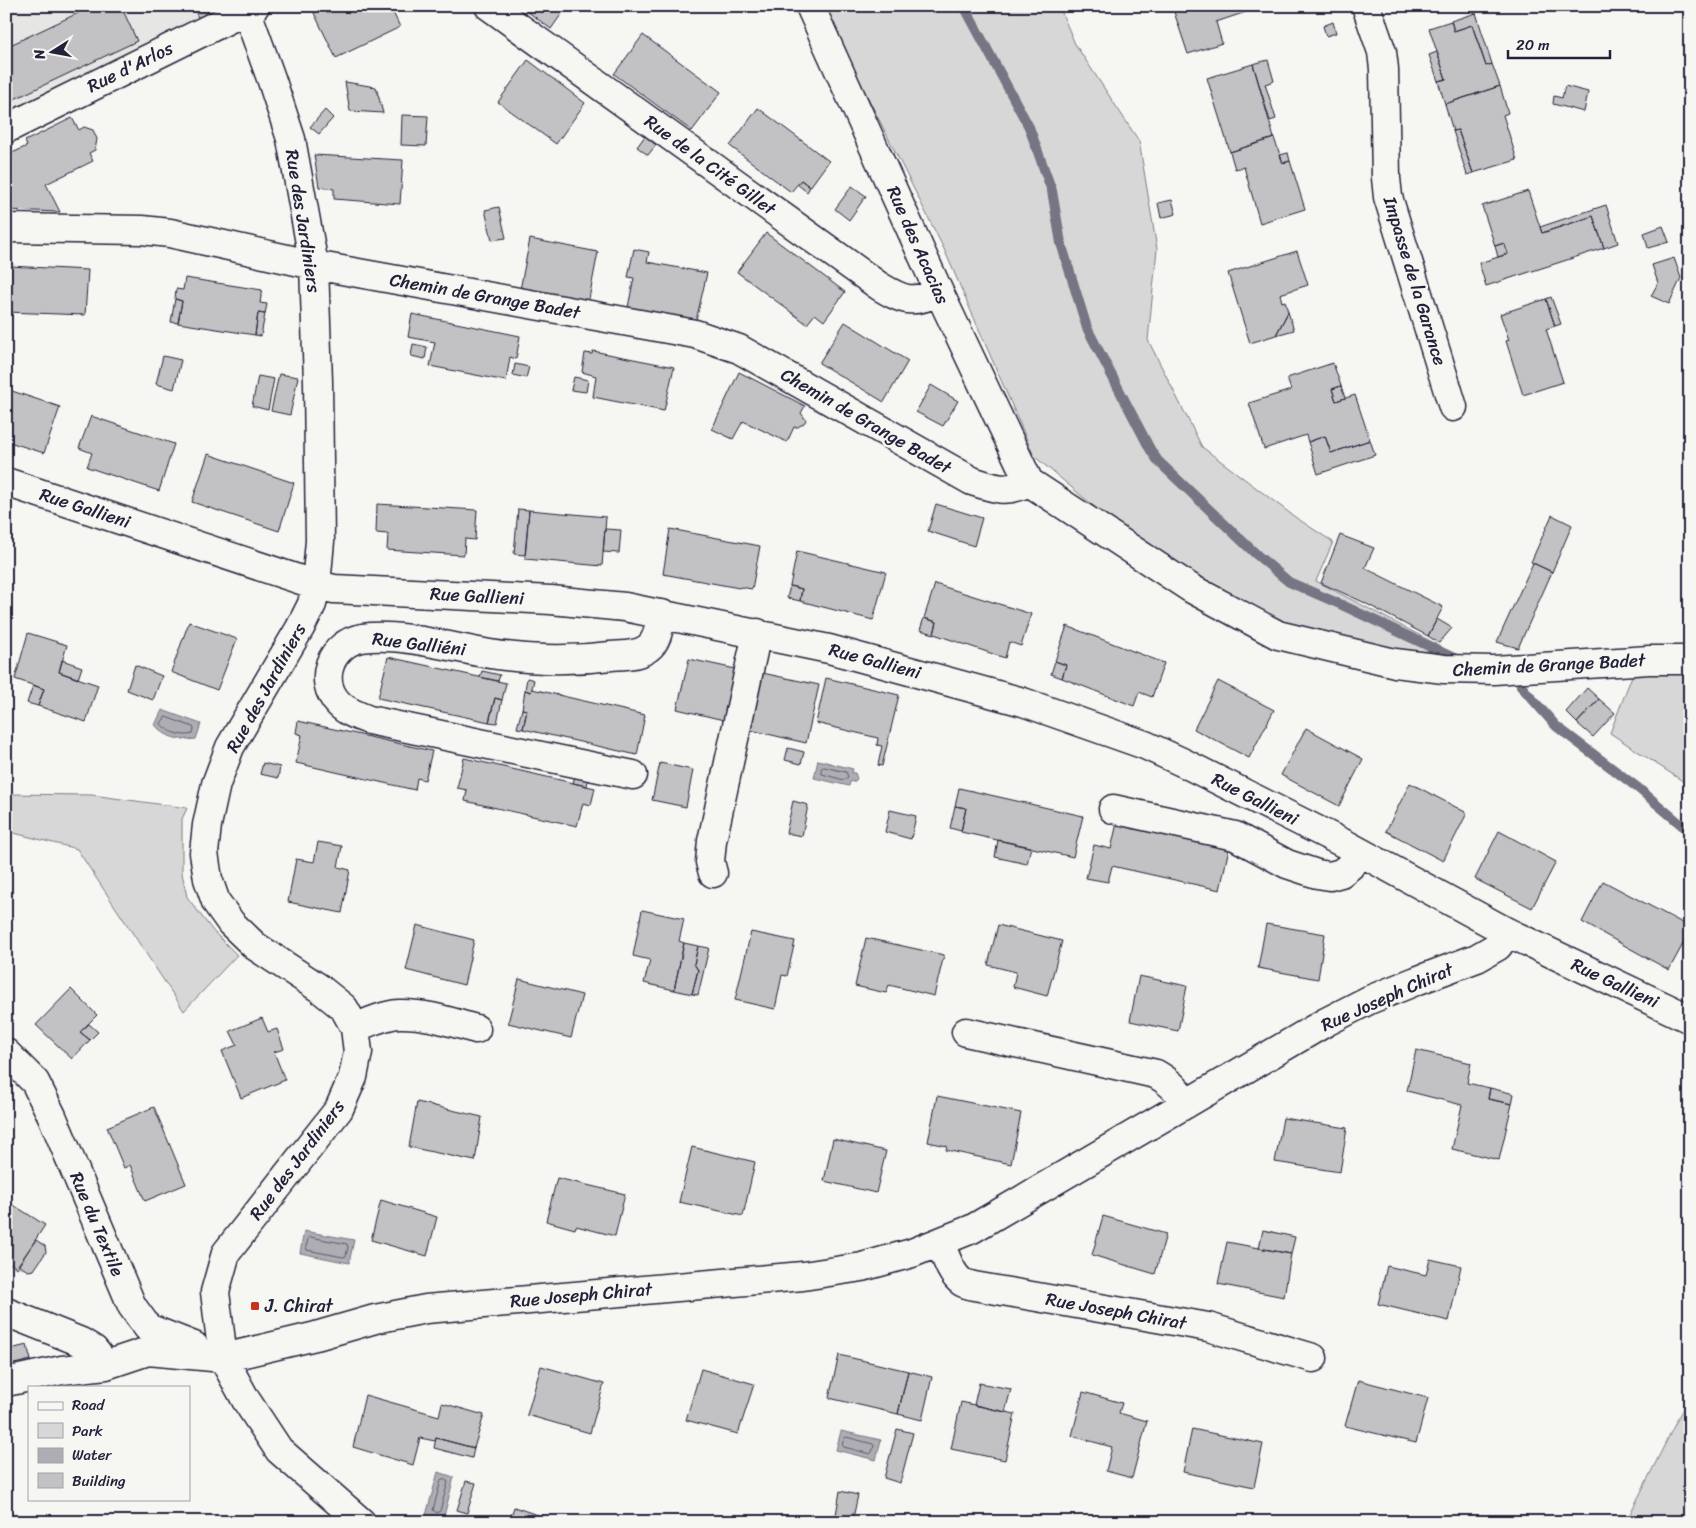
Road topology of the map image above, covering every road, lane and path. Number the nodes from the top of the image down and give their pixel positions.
1 (489, 6) edge
2 (810, 6) edge
3 (1366, 6) edge
4 (249, 8) edge
5 (6, 129) edge
6 (6, 228) edge
7 (314, 265) junction
8 (939, 292) junction
9 (1453, 407) dead end
10 (6, 482) edge
11 (1029, 482) junction
12 (316, 585) junction
13 (662, 614) junction
14 (757, 633) junction
15 (1690, 660) edge
16 (633, 775) dead end
17 (1113, 809) dead end
18 (1359, 852) junction
19 (713, 873) dead end
20 (1507, 932) junction
21 (1690, 1019) edge
22 (355, 1028) junction
23 (476, 1029) dead end
24 (966, 1032) dead end
25 (6, 1053) edge
26 (1186, 1104) junction
27 (940, 1242) junction
28 (6, 1312) edge
29 (223, 1358) junction
30 (1313, 1358) dead end
31 (106, 1365) junction
32 (6, 1382) edge
33 (361, 1522) edge

1 - 8 street, Rue de la Cité Gillet
2 - 8 street, Rue des Acacias
3 - 9 street, Impasse de la Garance
4 - 5 street, Rue d'Arlos
4 - 7 street, Rue des Jardiniers
6 - 7 street, Chemin de Grange Badet
7 - 11 street, Chemin de Grange Badet
7 - 12 street, Rue des Jardiniers
8 - 11 street, Rue des Acacias
10 - 12 street, Rue Gallieni
11 - 15 street, Chemin de Grange Badet
12 - 13 street, Rue Gallieni
12 - 22 street, Rue des Jardiniers
13 - 14 street, Rue Gallieni
13 - 16 street, Rue Galliéni
14 - 18 street, Rue Gallieni
14 - 19 street
17 - 18 street
18 - 20 street, Rue Gallieni
20 - 21 street, Rue Gallieni
20 - 26 street, Rue Joseph Chirat
22 - 23 street
22 - 29 street, Rue des Jardiniers
24 - 26 street
25 - 29 street, Rue du Textile
26 - 27 street, Rue Joseph Chirat
27 - 29 street, Rue Joseph Chirat
27 - 30 street, Rue Joseph Chirat
28 - 31 street
29 - 31 street, Rue Joseph Chirat
29 - 33 street
31 - 32 street, Rue Joseph Chirat

